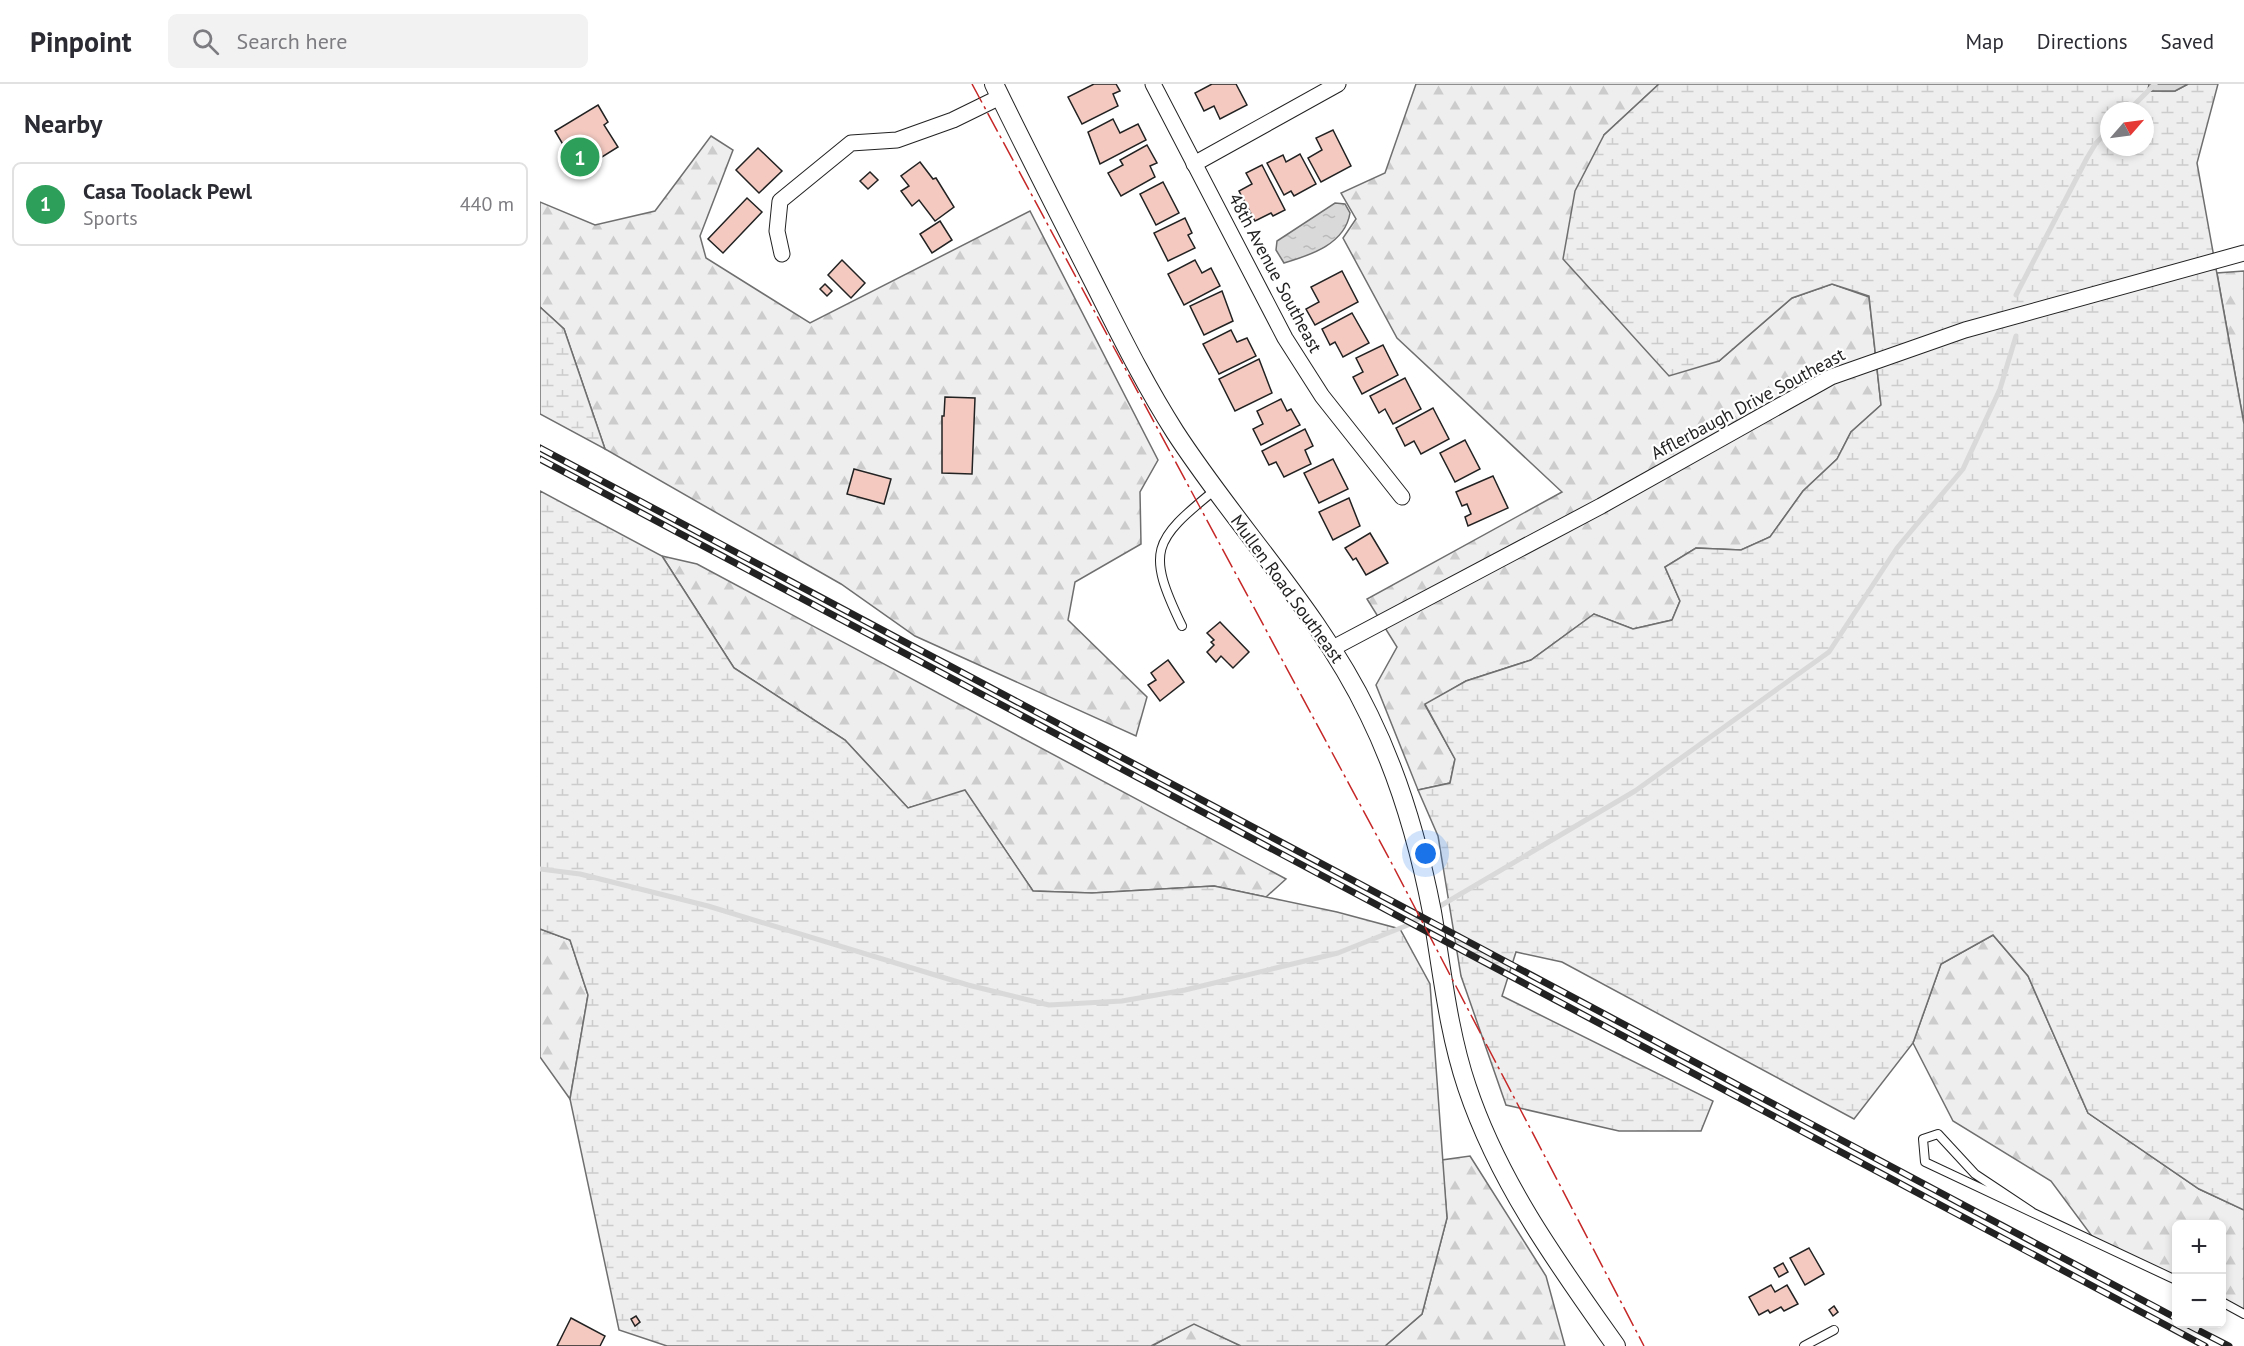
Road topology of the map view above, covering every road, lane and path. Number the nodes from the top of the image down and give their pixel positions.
1 (1153, 84) edge
2 (1338, 84) edge
3 (997, 90) edge
4 (1194, 164) junction
5 (2244, 253) edge
6 (782, 254) dead end
7 (1215, 490) junction
8 (1402, 497) dead end
9 (1182, 626) dead end
10 (1333, 648) junction
11 (2032, 1212) junction
12 (2172, 1278) edge
13 (2226, 1304) edge
14 (2244, 1314) edge
15 (1834, 1330) dead end
16 (1616, 1346) edge
17 (1804, 1346) edge

1 - 4 street, 48th Avenue Southeast
2 - 4 street
3 - 6 street
3 - 7 street, Mullen Road Southeast
4 - 8 street, 48th Avenue Southeast
5 - 10 street, Afflerbaugh Drive Southeast
7 - 9 lane
7 - 10 street, Mullen Road Southeast
10 - 16 street, Mullen Road Southeast
11 - 11 lane
11 - 12 lane
13 - 14 lane
15 - 17 lane

